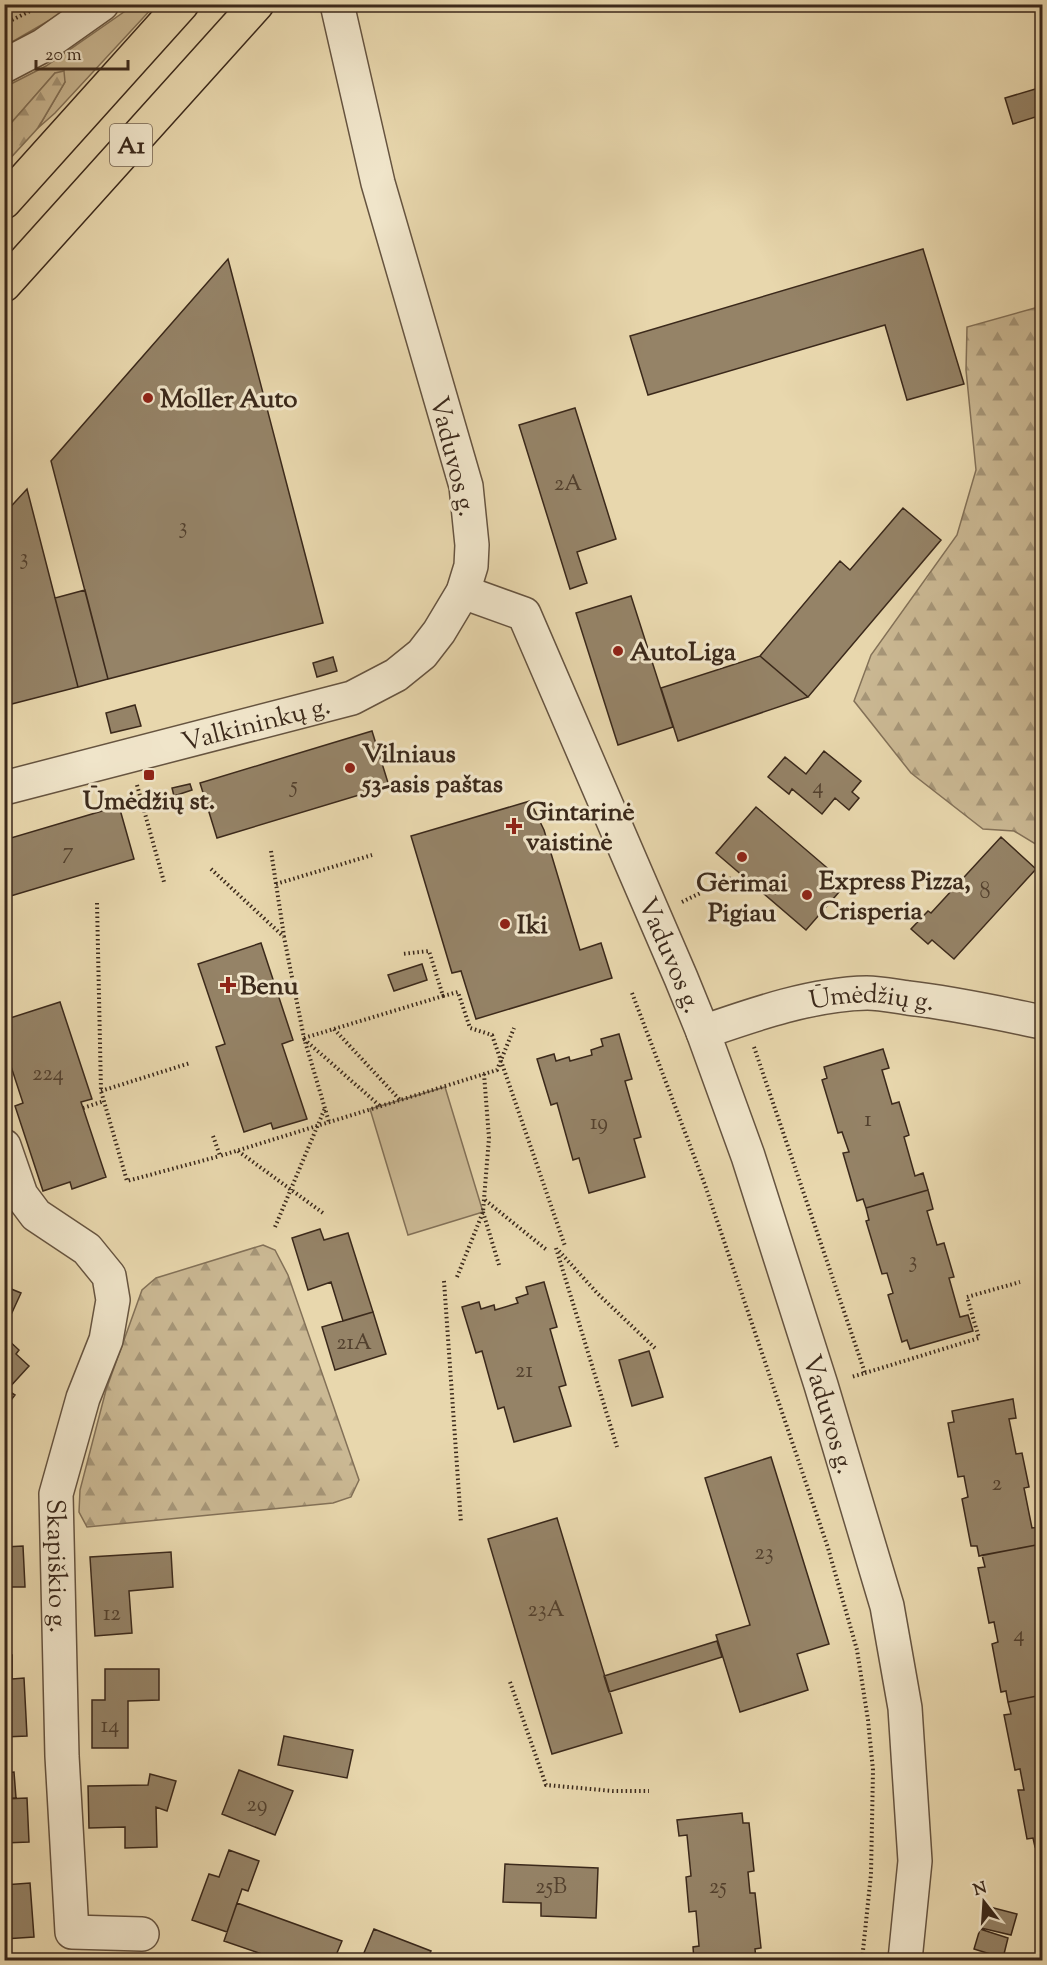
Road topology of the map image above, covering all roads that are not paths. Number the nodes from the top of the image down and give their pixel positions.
1 (102, 4) edge
2 (182, 4) edge
3 (257, 4) edge
4 (337, 4) edge
5 (4, 66) edge
6 (4, 202) edge
7 (4, 285) edge
8 (463, 592) junction
9 (4, 788) edge
10 (1042, 1022) edge
11 (703, 1032) junction
12 (4, 1146) edge
13 (142, 1934) dead end
14 (905, 1960) edge

1 - 5 street
2 - 6 highway, A1
3 - 7 highway, A1
4 - 8 street, Vaduvos g.
8 - 9 street, Valkininkų g.
8 - 11 street, Vaduvos g.
10 - 11 street, Ūmėdžių g.
11 - 14 street, Vaduvos g.
12 - 13 street, Skapiškio g.

